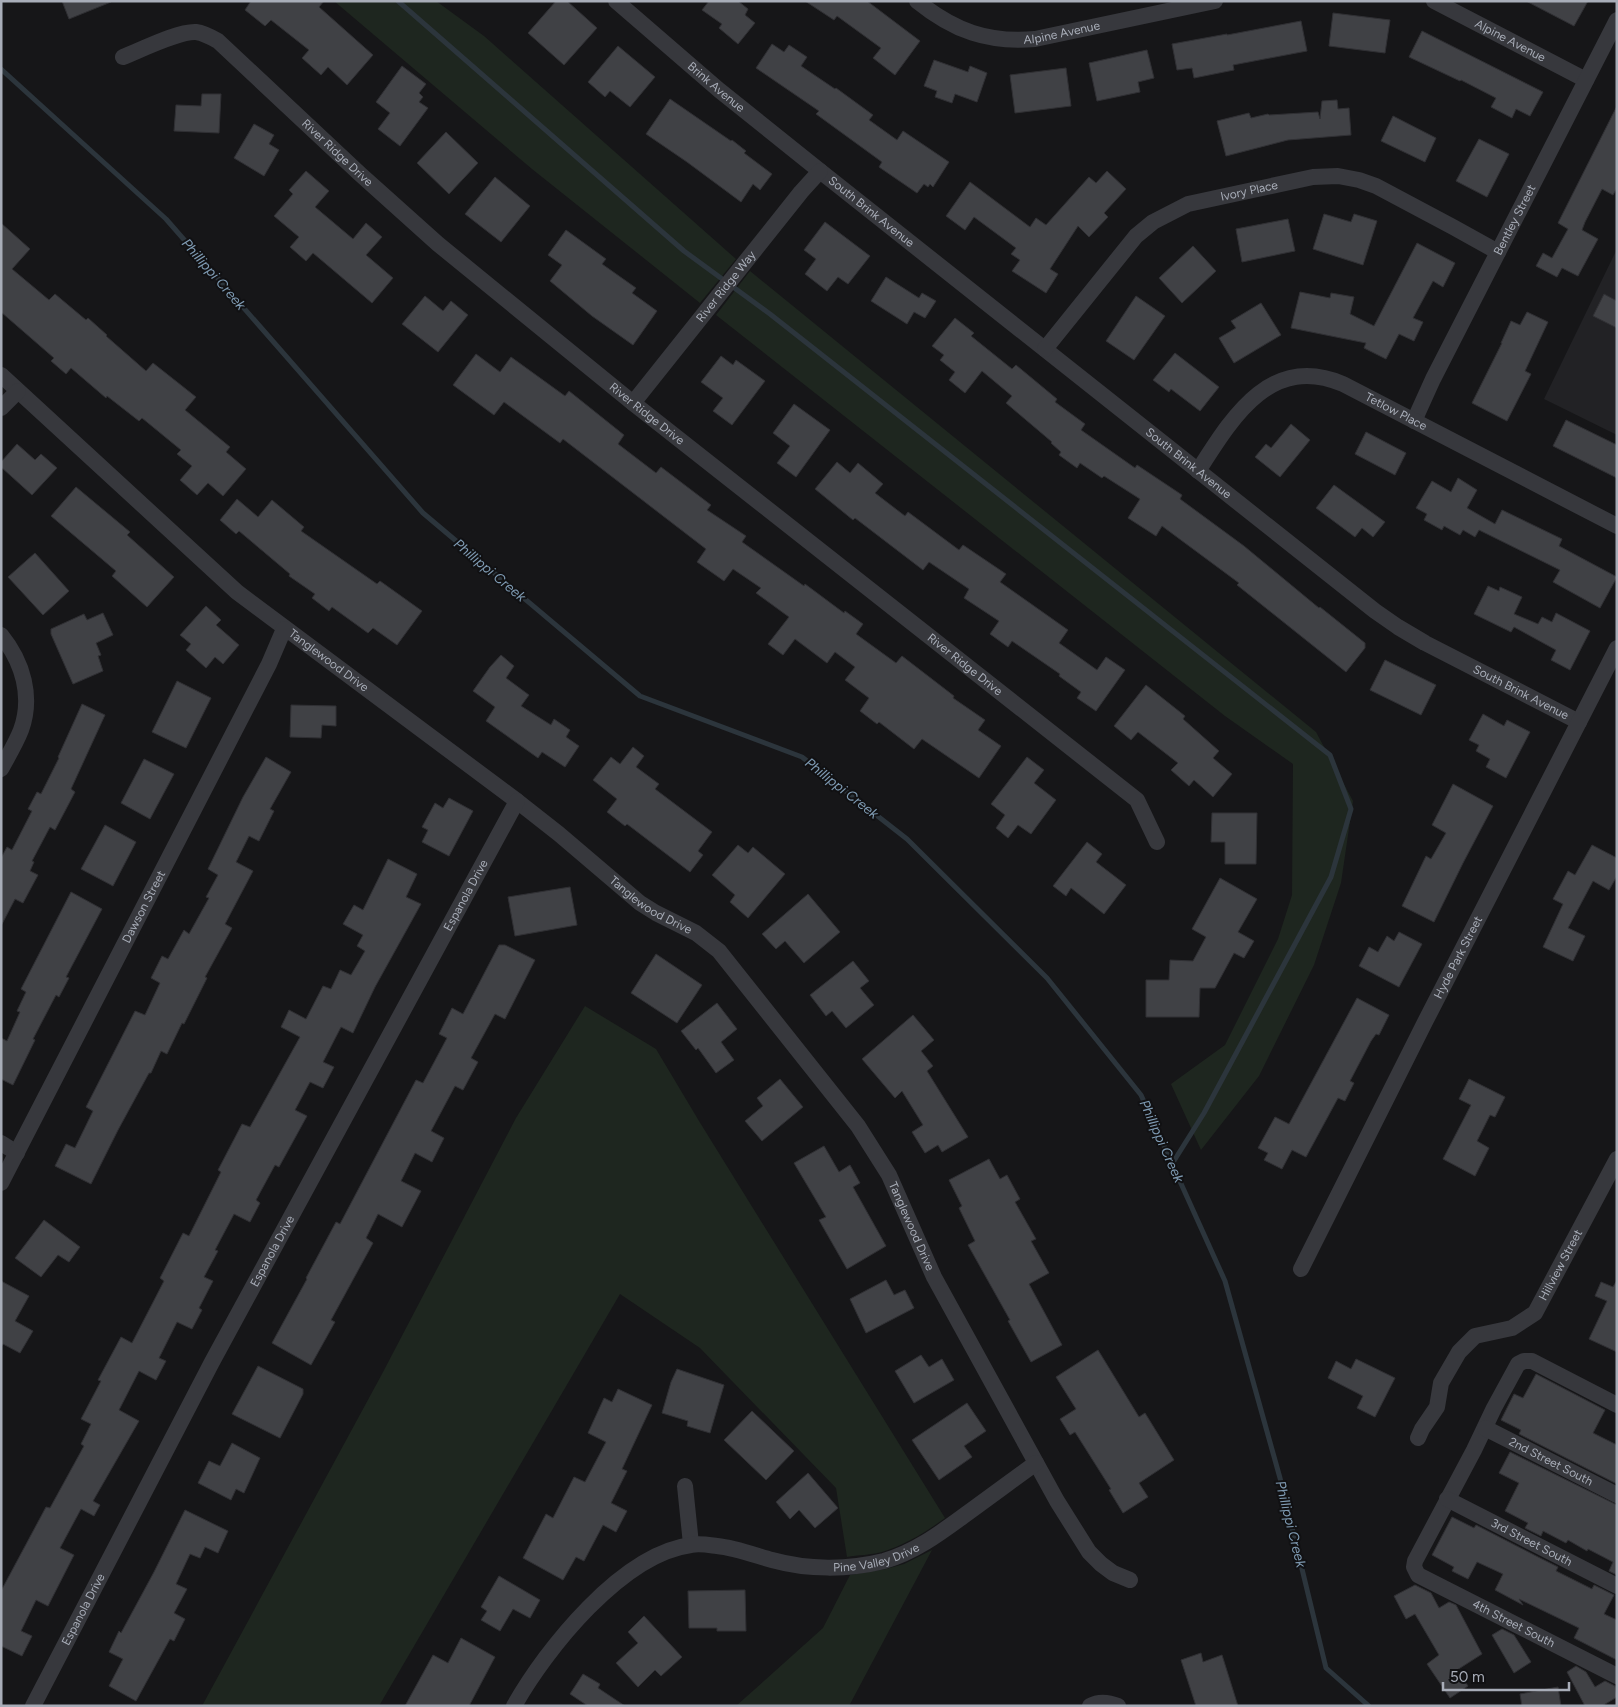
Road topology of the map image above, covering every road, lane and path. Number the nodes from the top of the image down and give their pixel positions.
1 (616, 1) edge
2 (916, 1) edge
3 (1215, 1) edge
4 (1434, 1) edge
5 (1617, 20) edge
6 (123, 58) dead end
7 (1586, 80) junction
8 (820, 171) junction
9 (1498, 252) junction
10 (1045, 349) junction
11 (1, 375) edge
12 (18, 391) junction
13 (633, 403) junction
14 (1, 408) edge
15 (1414, 421) junction
16 (1198, 471) junction
17 (1617, 526) edge
18 (284, 629) junction
19 (1, 635) edge
20 (1617, 648) edge
21 (1579, 722) junction
22 (1, 769) edge
23 (517, 801) junction
24 (1157, 842) dead end
25 (1, 1143) edge
26 (17, 1153) junction
27 (1617, 1159) edge
28 (1, 1183) edge
29 (1301, 1269) dead end
30 (1617, 1405) edge
31 (1485, 1428) junction
32 (1418, 1438) dead end
33 (1036, 1463) junction
34 (685, 1486) dead end
35 (1617, 1495) edge
36 (1448, 1499) junction
37 (691, 1544) junction
38 (1130, 1580) dead end
39 (1617, 1586) edge
40 (1617, 1676) edge
41 (33, 1706) edge
42 (514, 1706) edge
43 (1090, 1706) edge
44 (1118, 1706) edge

1 - 8 street, Brink Avenue
2 - 3 street, Alpine Avenue
4 - 7 street, Alpine Avenue
5 - 7 street, Bentley Street
6 - 13 street, River Ridge Drive
7 - 9 street, Bentley Street
8 - 10 street, South Brink Avenue
8 - 13 street, River Ridge Way
9 - 10 street, Ivory Place
9 - 15 street, Bentley Street
10 - 16 street, South Brink Avenue
11 - 12 street, Tanglewood Drive
12 - 14 street
12 - 18 street, Tanglewood Drive
13 - 24 street, River Ridge Drive
15 - 16 street, Tetlow Place
15 - 17 street, Tetlow Place
16 - 21 street, South Brink Avenue
18 - 23 street, Tanglewood Drive
18 - 26 street, Dawson Street
19 - 22 street
20 - 21 street, Hyde Park Street
21 - 29 street, Hyde Park Street
23 - 33 street, Tanglewood Drive
23 - 41 street, Espanola Drive
25 - 26 street
26 - 28 street, Dawson Street
27 - 32 street, Hillview Street
30 - 31 street
31 - 35 street, 2nd Street South
31 - 36 street
33 - 37 street, Pine Valley Drive
33 - 38 street, Tanglewood Drive
34 - 37 street
36 - 39 street, 3rd Street South
36 - 40 street, 4th Street South
37 - 42 street, Pine Valley Drive
43 - 44 street

